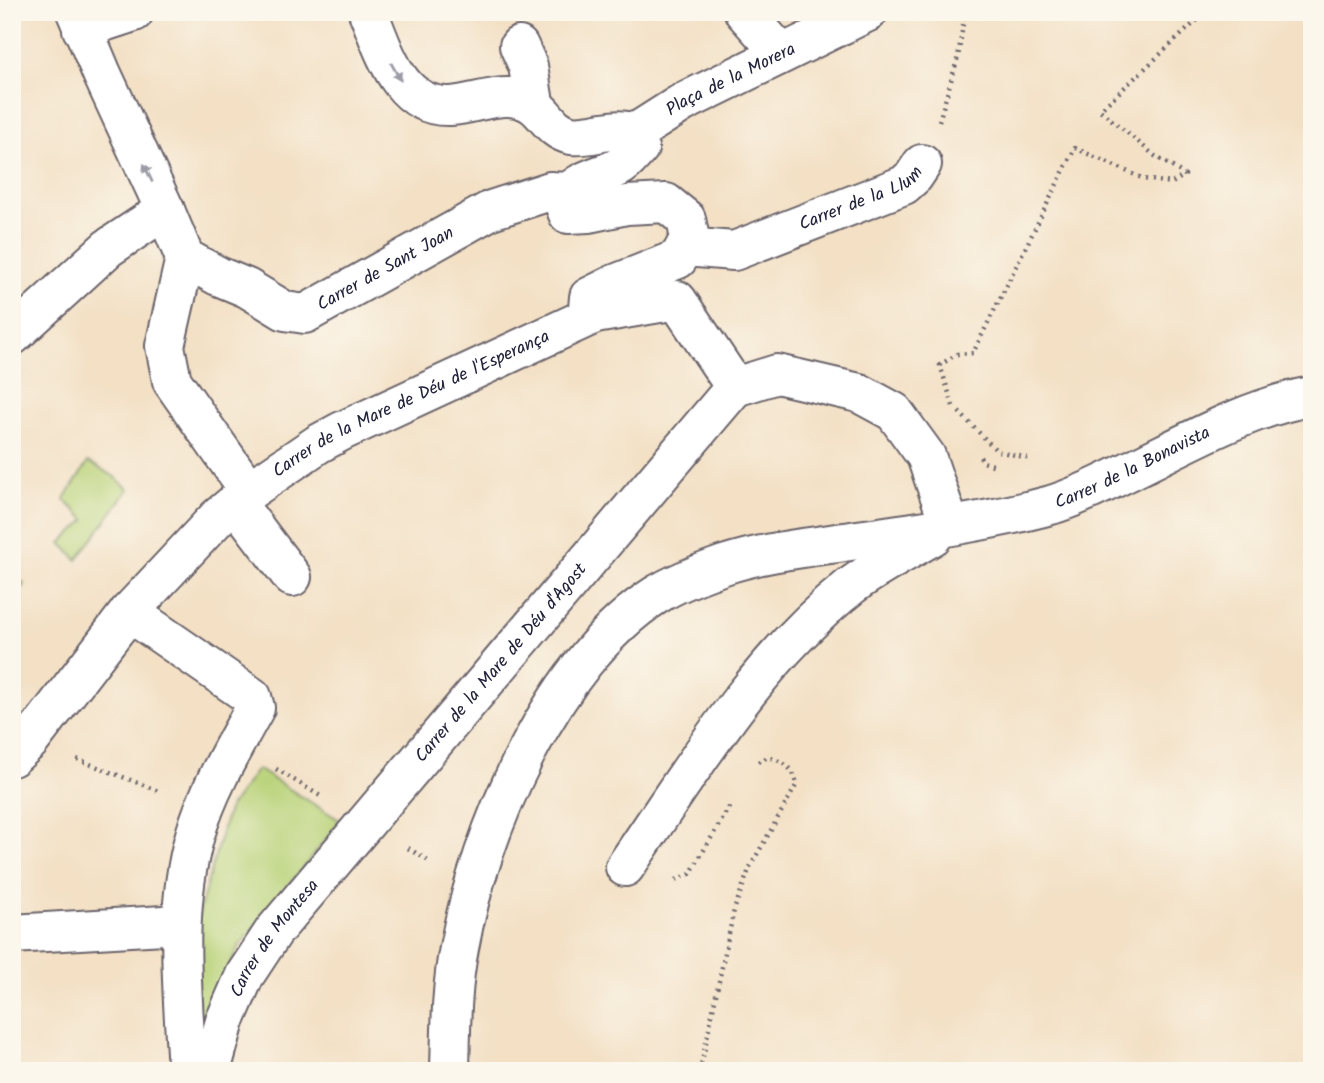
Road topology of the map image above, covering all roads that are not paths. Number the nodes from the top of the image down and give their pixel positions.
1 (134, 12) edge
2 (368, 12) edge
3 (744, 12) edge
4 (868, 12) edge
5 (79, 20) edge
6 (519, 46) dead end
7 (781, 54) junction
8 (534, 103) junction
9 (635, 133) junction
10 (922, 164) road end
11 (567, 192) junction
12 (166, 210) junction
13 (685, 247) junction
14 (185, 258) junction
15 (595, 314) junction
16 (12, 336) edge
17 (735, 387) junction
18 (1312, 396) edge
19 (242, 497) junction
20 (950, 526) junction
21 (292, 577) dead end
22 (129, 612) junction
23 (18, 743) edge
24 (365, 823) joint
25 (625, 867) road end
26 (181, 924) junction
27 (12, 934) edge
28 (187, 1071) edge
29 (211, 1071) edge
30 (450, 1071) edge

1 - 5 street
2 -> 8 street
3 - 7 street
4 - 7 street, Plaça de la Morera
12 -> 5 street
6 - 8 street
7 - 9 street, Plaça de la Morera
8 - 9 street
9 - 11 street
10 - 13 street, Carrer de la Llum
11 - 13 street
11 - 14 street, Carrer de Sant Joan
12 - 14 street
12 - 16 street
13 - 15 street
14 - 19 street
15 - 17 street
15 - 19 street, Carrer de la Mare de Déu de l'Esperança
17 - 20 street
17 - 24 street, Carrer de la Mare de Déu d'Agost
18 - 20 street, Carrer de la Bonavista
19 - 21 street
19 - 22 street, Carrer de la Mare de Déu de l'Esperança
20 - 25 street
20 - 30 street, Carrer de la Bonavista
22 - 23 street, Carrer de la Mare de Déu de l'Esperança
22 - 26 street
24 - 29 street, Carrer de Montesa
26 - 27 street
26 - 28 street

